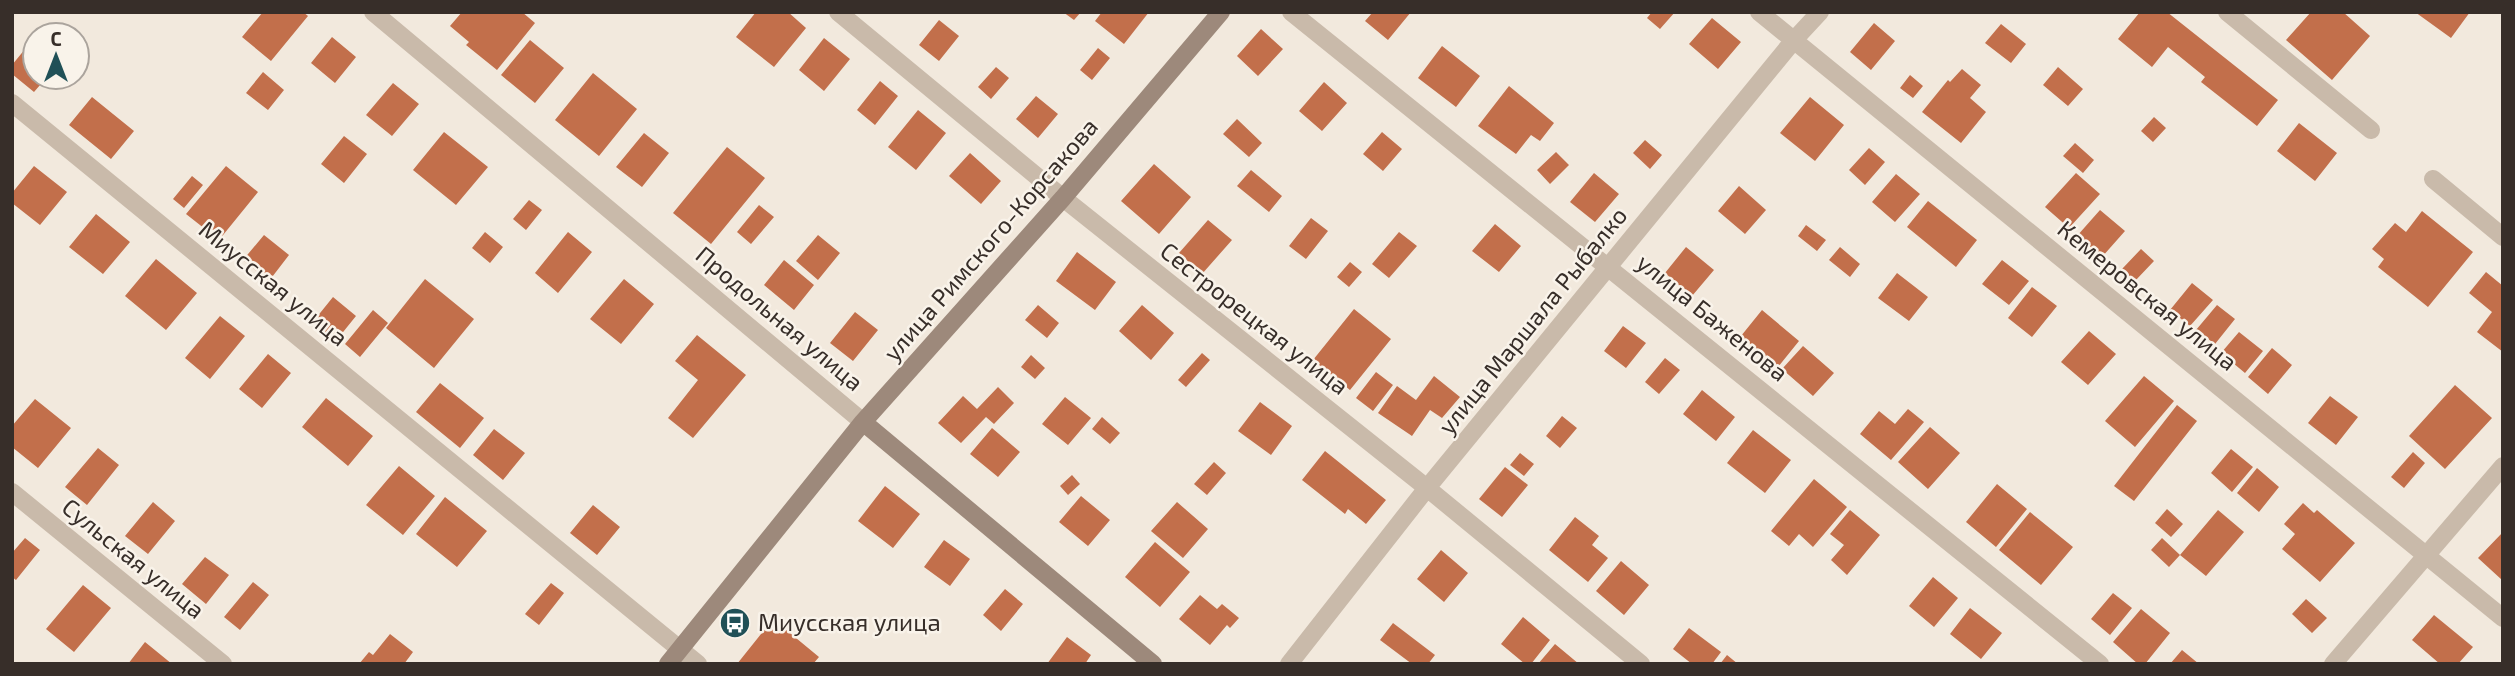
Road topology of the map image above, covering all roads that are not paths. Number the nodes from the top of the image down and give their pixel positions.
1 (373, 12) edge
2 (838, 12) edge
3 (1221, 12) edge
4 (1292, 12) edge
5 (1759, 12) edge
6 (1820, 12) edge
7 (2227, 12) edge
8 (1794, 40) junction
9 (12, 103) edge
10 (2371, 130) dead end
11 (2433, 179) dead end
12 (1063, 198) junction
13 (2503, 237) edge
14 (1610, 267) junction
15 (863, 422) junction
16 (2503, 466) edge
17 (1427, 488) junction
18 (12, 492) edge
19 (2426, 555) junction
20 (2503, 618) edge
21 (680, 649) junction
22 (223, 664) edge
23 (668, 664) edge
24 (698, 664) edge
25 (1153, 664) edge
26 (1289, 664) edge
27 (1640, 664) edge
28 (2100, 664) edge
29 (2333, 664) edge

1 - 15 street, Продольная улица
2 - 12 street, Сестрорецкая улица
3 - 12 main road, улица Римского-Корсакова
4 - 14 street, улица Баженова
5 - 8 street, Кемеровская улица
6 - 8 street, улица Маршала Рыбалко
7 - 10 street
8 - 14 street, улица Маршала Рыбалко
8 - 19 street, Кемеровская улица
9 - 21 street, Миусская улица
11 - 13 street
12 - 15 main road, улица Римского-Корсакова
12 - 17 street, Сестрорецкая улица
14 - 17 street, улица Маршала Рыбалко
14 - 28 street, улица Баженова
15 - 21 main road, улица Римского-Корсакова
15 - 25 main road, Продольная улица
16 - 19 street
17 - 26 street, улица Маршала Рыбалко
17 - 27 street, Сестрорецкая улица
18 - 22 street, Сульская улица
19 - 20 street, Кемеровская улица
19 - 29 street
21 - 23 main road, улица Римского-Корсакова
21 - 24 street, Миусская улица

